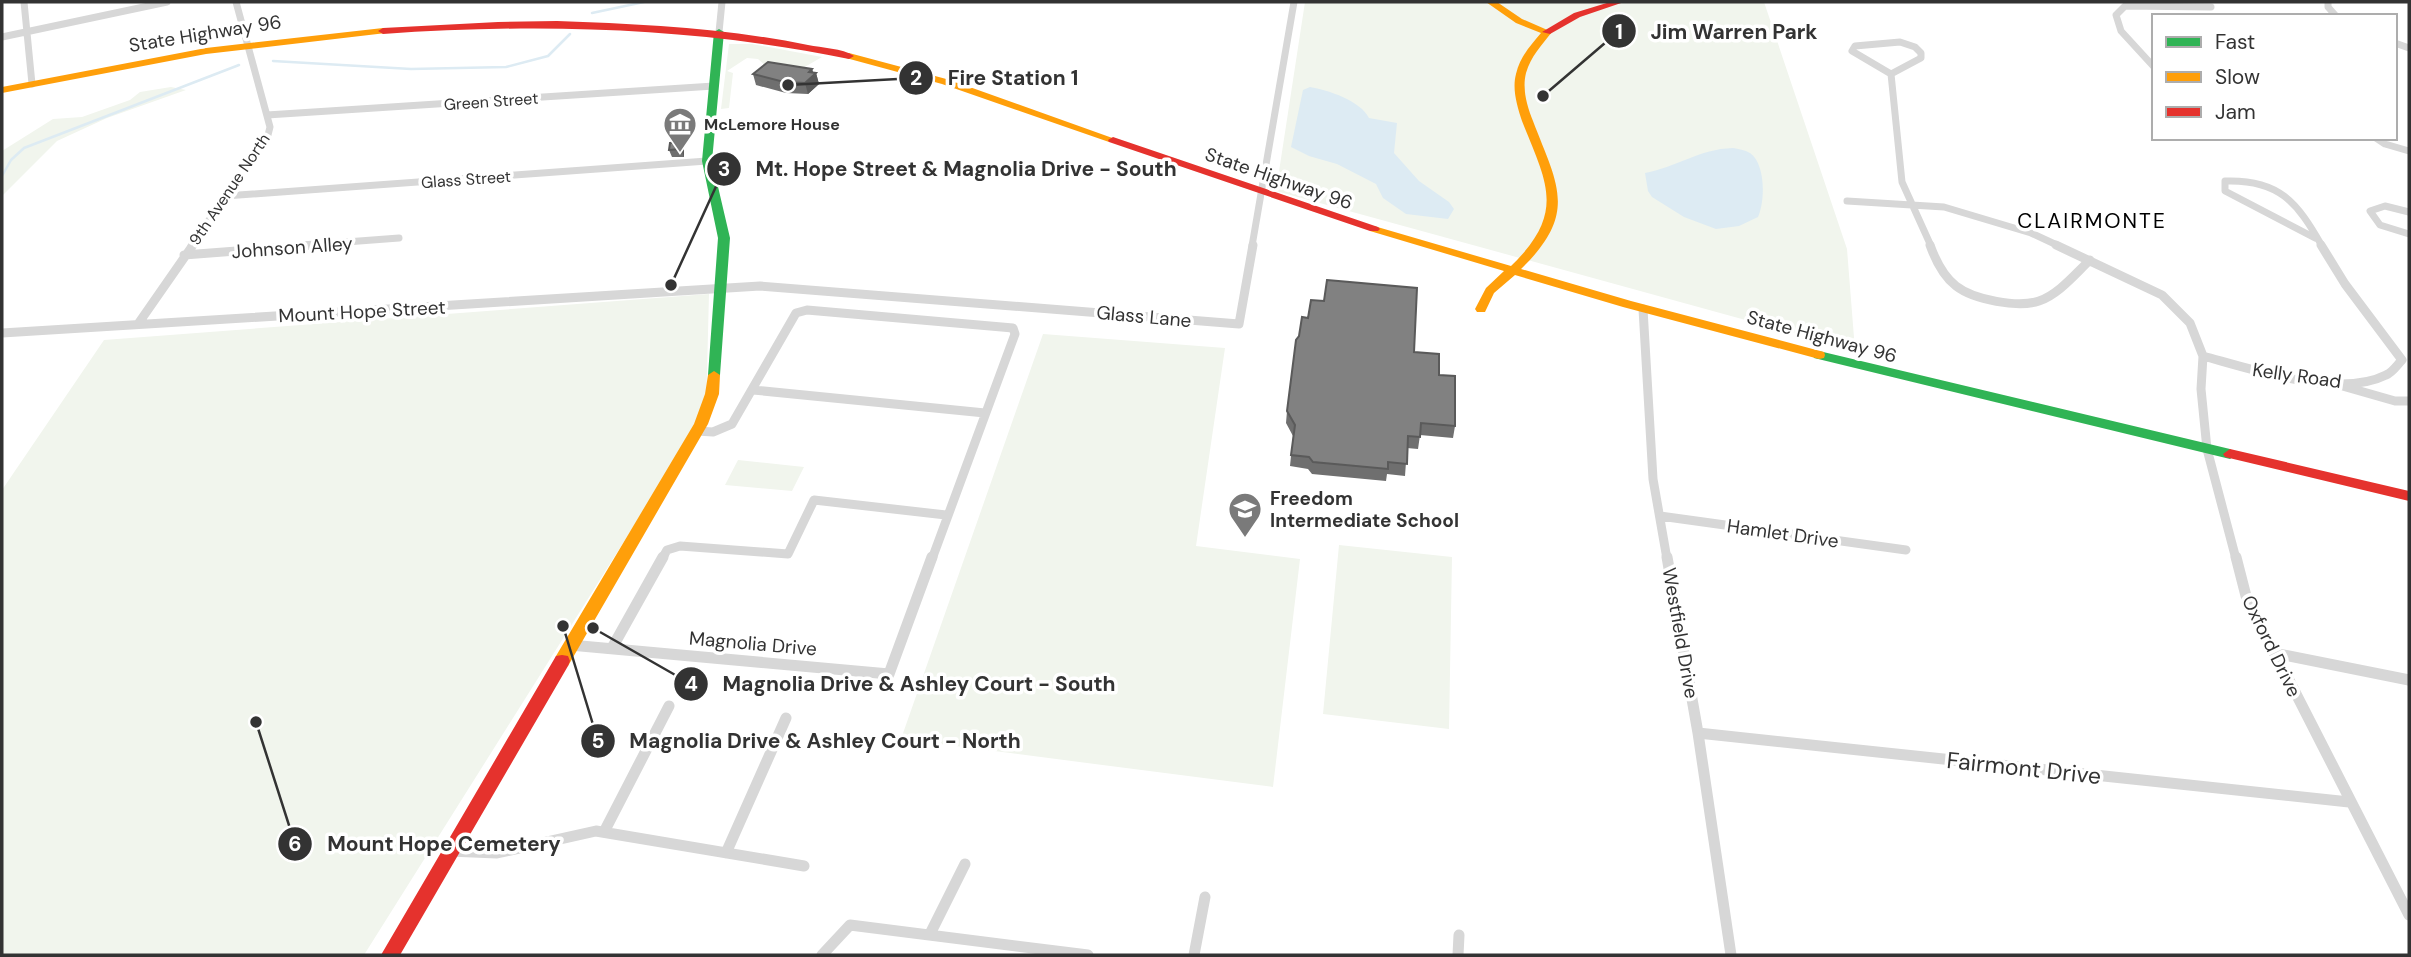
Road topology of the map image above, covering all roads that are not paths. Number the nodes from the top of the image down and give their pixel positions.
1 (24, 2) edge
2 (167, 2) edge
3 (236, 2) edge
4 (722, 2) edge
5 (1294, 2) edge
6 (1491, 2) edge
7 (1619, 2) edge
8 (2209, 5) edge
9 (719, 32) junction
10 (1547, 32) junction
11 (25, 33) junction
12 (2, 37) edge
13 (247, 44) junction
14 (2152, 65) edge
15 (1891, 74) junction
16 (32, 83) junction
17 (714, 86) junction
18 (2, 90) edge
19 (267, 115) junction
20 (2379, 140) edge
21 (2409, 151) edge
22 (707, 161) junction
23 (1261, 192) junction
24 (225, 196) junction
25 (1847, 201) dead end
26 (1913, 206) junction
27 (2409, 212) edge
28 (2409, 234) edge
29 (2315, 238) junction
30 (399, 239) dead end
31 (184, 255) junction
32 (2090, 260) junction
33 (1512, 271) junction
34 (722, 288) junction
35 (1480, 309) dead end
36 (1643, 309) junction
37 (138, 324) junction
38 (2, 333) edge
39 (2203, 356) junction
40 (2403, 360) junction
41 (2409, 368) edge
42 (2336, 384) junction
43 (753, 390) junction
44 (2409, 401) edge
45 (985, 414) junction
46 (697, 431) junction
47 (2207, 449) junction
48 (2409, 496) edge
49 (946, 515) junction
50 (1660, 516) junction
51 (1906, 550) dead end
52 (570, 645) junction
53 (612, 648) junction
54 (2274, 653) junction
55 (2409, 680) edge
56 (669, 706) dead end
57 (786, 718) dead end
58 (1698, 733) junction
59 (2349, 802) junction
60 (604, 832) junction
61 (449, 851) junction
62 (726, 853) junction
63 (965, 864) dead end
64 (804, 866) dead end
65 (1205, 897) dead end
66 (2409, 915) edge
67 (930, 934) junction
68 (1459, 935) dead end
69 (390, 955) edge
70 (822, 955) edge
71 (1088, 955) edge
72 (1194, 955) edge
73 (1458, 955) edge
74 (1731, 955) edge

1 - 11 street
2 - 11 street
3 - 13 street, 9th Avenue North
4 - 9 street
5 - 23 street, Glass Lane
6 - 10 main road
7 - 10 main road
8 - 14 street
9 - 13 main road, State Highway 96
9 - 17 main road
9 - 23 main road, State Highway 96
10 - 33 main road
11 - 12 street
11 - 16 street
13 - 16 main road, State Highway 96
13 - 19 street, 9th Avenue North
15 - 15 street
15 - 26 street
16 - 18 main road, State Highway 96
17 - 19 street, Green Street
17 - 22 main road
19 - 24 street, 9th Avenue North
20 - 21 street
22 - 24 street, Glass Street
22 - 34 main road
23 - 33 main road, State Highway 96
23 - 34 street, Glass Lane
24 - 31 street, 9th Avenue North
25 - 26 street
26 - 32 street
26 - 32 street
27 - 28 street
29 - 29 street
29 - 40 street
30 - 31 street, Johnson Alley
31 - 37 street, 9th Avenue North
32 - 39 street
33 - 35 main road
33 - 36 main road, State Highway 96
34 - 37 street, Mount Hope Street
34 - 46 main road
36 - 47 main road, State Highway 96
36 - 50 street, Westfield Drive
37 - 38 street, Mount Hope Street
39 - 42 street, Kelly Road
39 - 47 street, Oxford Drive
40 - 41 street
40 - 42 street, Kelly Road
42 - 44 street
43 - 45 street
43 - 45 street, Magnolia Drive
43 - 46 street, Magnolia Drive
45 - 49 street, Magnolia Drive
46 - 52 main road
47 - 48 main road, State Highway 96
47 - 54 street, Oxford Drive
49 - 53 street
49 - 53 street, Magnolia Drive
50 - 51 street, Hamlet Drive
50 - 58 street, Westfield Drive
52 - 53 street, Magnolia Drive
52 - 61 main road
54 - 55 street
54 - 59 street, Oxford Drive
56 - 60 street
57 - 62 street
58 - 59 street, Fairmont Drive
58 - 74 street, Westfield Drive
59 - 66 street, Oxford Drive
60 - 61 street
60 - 62 street
61 - 69 main road
62 - 64 street
63 - 67 street
65 - 72 street
67 - 70 street
67 - 71 street
68 - 73 street

